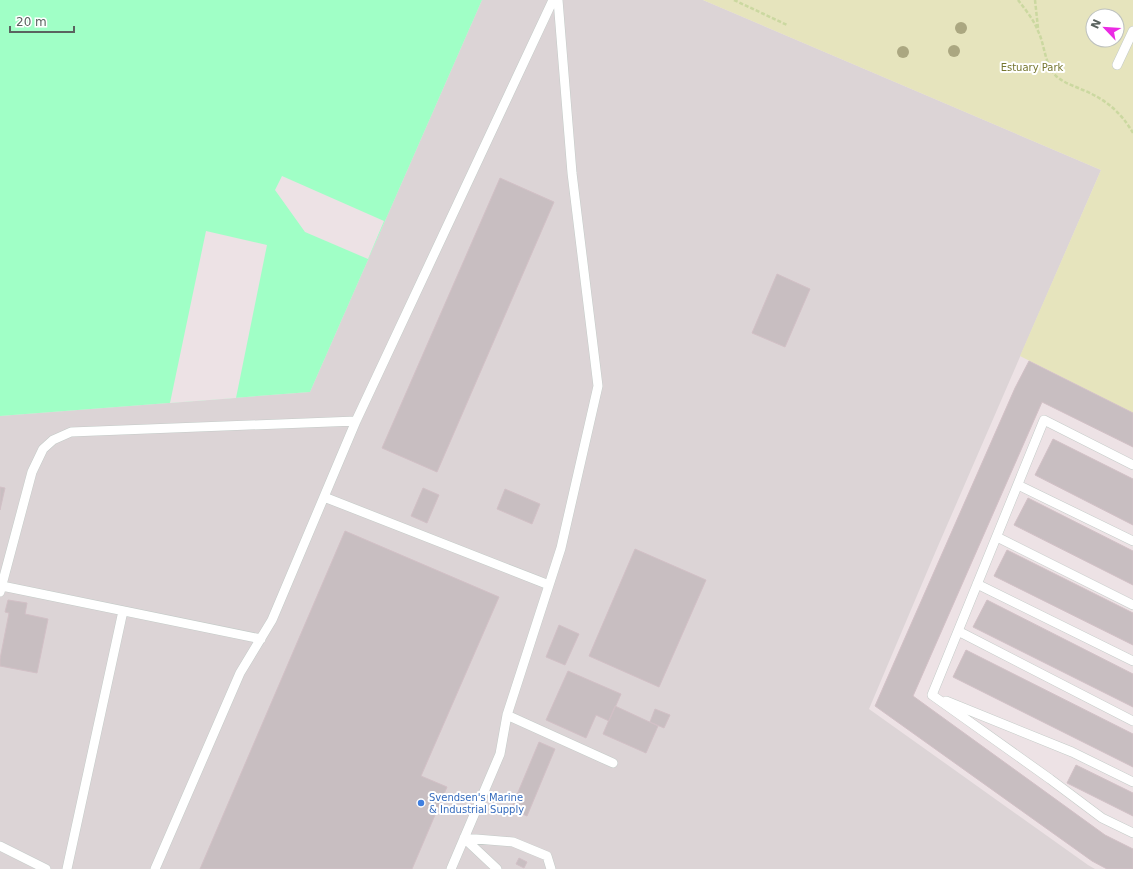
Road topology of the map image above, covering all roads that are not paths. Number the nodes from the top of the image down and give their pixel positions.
1 (553, 0) edge
2 (558, 0) edge
3 (1133, 31) edge
4 (1118, 65) dead end
5 (356, 421) junction
6 (1133, 465) edge
7 (1018, 485) junction
8 (324, 497) junction
9 (997, 537) junction
10 (1133, 541) edge
11 (977, 584) junction
12 (549, 585) junction
13 (1, 589) edge
14 (1133, 604) edge
15 (123, 611) junction
16 (958, 631) junction
17 (261, 639) junction
18 (1133, 661) edge
19 (932, 695) junction
20 (507, 716) junction
21 (1133, 721) edge
22 (613, 763) dead end
23 (1133, 782) edge
24 (1133, 833) edge
25 (464, 838) junction
26 (0, 846) edge
27 (46, 869) edge
28 (67, 869) edge
29 (155, 869) edge
30 (451, 869) edge
31 (497, 869) edge
32 (551, 869) edge

1 - 5 lane
2 - 12 lane
3 - 4 lane
5 - 8 lane
5 - 13 lane
6 - 7 lane
7 - 9 lane
7 - 10 lane
8 - 12 lane
8 - 17 lane
9 - 11 lane
9 - 14 lane
11 - 16 lane
11 - 18 lane
12 - 20 lane
13 - 15 lane
15 - 17 lane
15 - 28 lane
16 - 19 lane
16 - 21 lane
17 - 29 lane
19 - 23 lane
19 - 24 lane
20 - 22 lane
20 - 25 lane
25 - 30 lane
25 - 31 lane
25 - 32 lane
26 - 27 lane

